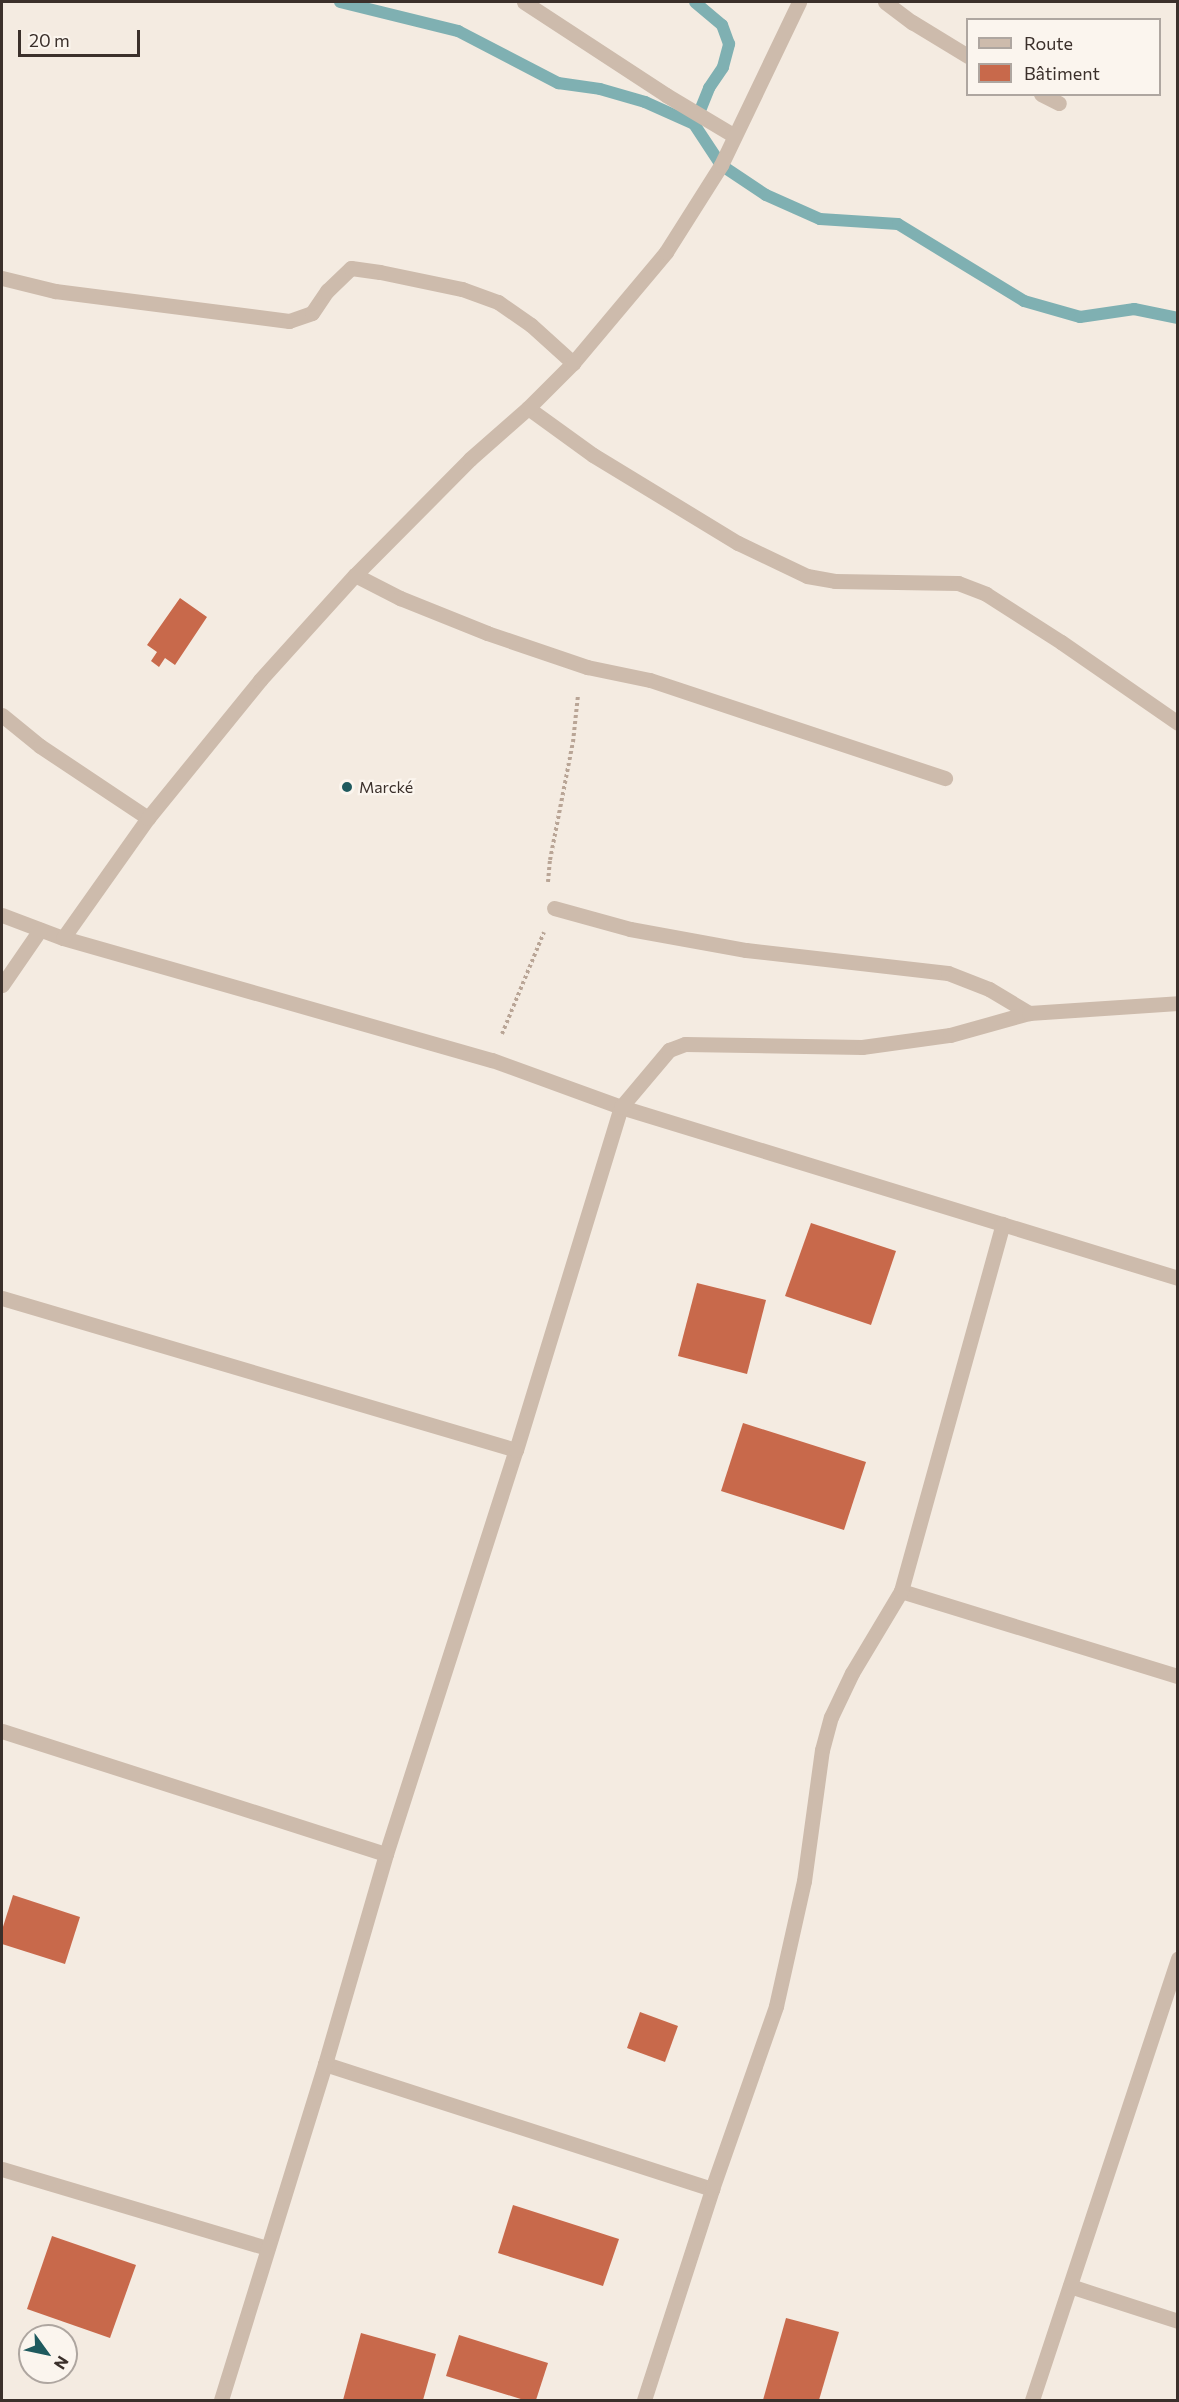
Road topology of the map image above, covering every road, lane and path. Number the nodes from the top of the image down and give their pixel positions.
1 (524, 2) edge
2 (799, 2) edge
3 (885, 2) edge
4 (966, 55) edge
5 (1045, 96) edge
6 (1059, 103) dead end
7 (733, 135) junction
8 (2, 278) edge
9 (573, 363) junction
10 (528, 408) junction
11 (356, 575) junction
12 (587, 667) junction
13 (2, 715) edge
14 (1178, 723) edge
15 (945, 778) dead end
16 (148, 818) junction
17 (554, 908) junction
18 (2, 915) edge
19 (40, 930) junction
20 (63, 938) junction
21 (2, 985) edge
22 (1178, 1003) edge
23 (1029, 1013) junction
24 (492, 1060) junction
25 (621, 1107) junction
26 (1003, 1224) junction
27 (1178, 1278) edge
28 (2, 1298) edge
29 (516, 1450) junction
30 (900, 1590) junction
31 (1178, 1677) edge
32 (2, 1731) edge
33 (386, 1854) junction
34 (1178, 1959) edge
35 (1171, 2005) edge
36 (325, 2064) junction
37 (2, 2169) edge
38 (712, 2189) junction
39 (267, 2248) junction
40 (1070, 2286) junction
41 (1178, 2321) edge
42 (221, 2400) edge
43 (644, 2400) edge
44 (1032, 2400) edge

1 - 7 street
2 - 7 street
3 - 4 street
5 - 6 street
7 - 9 street
8 - 9 street
9 - 10 street
10 - 11 street
10 - 14 street
11 - 12 street
11 - 16 street
12 - 15 street
12 - 17 path
13 - 16 street
16 - 20 street
17 - 23 street
17 - 24 path
18 - 19 street
19 - 20 street
19 - 21 street
20 - 24 street
22 - 23 street
23 - 25 street
24 - 25 street
25 - 26 street
25 - 29 street
26 - 27 street
26 - 30 street
28 - 29 street
29 - 33 street
30 - 31 street
30 - 38 street
32 - 33 street
33 - 36 street
34 - 35 street
35 - 40 street
36 - 38 street
36 - 39 street
37 - 39 street
38 - 43 street
39 - 42 street
40 - 41 street
40 - 44 street

